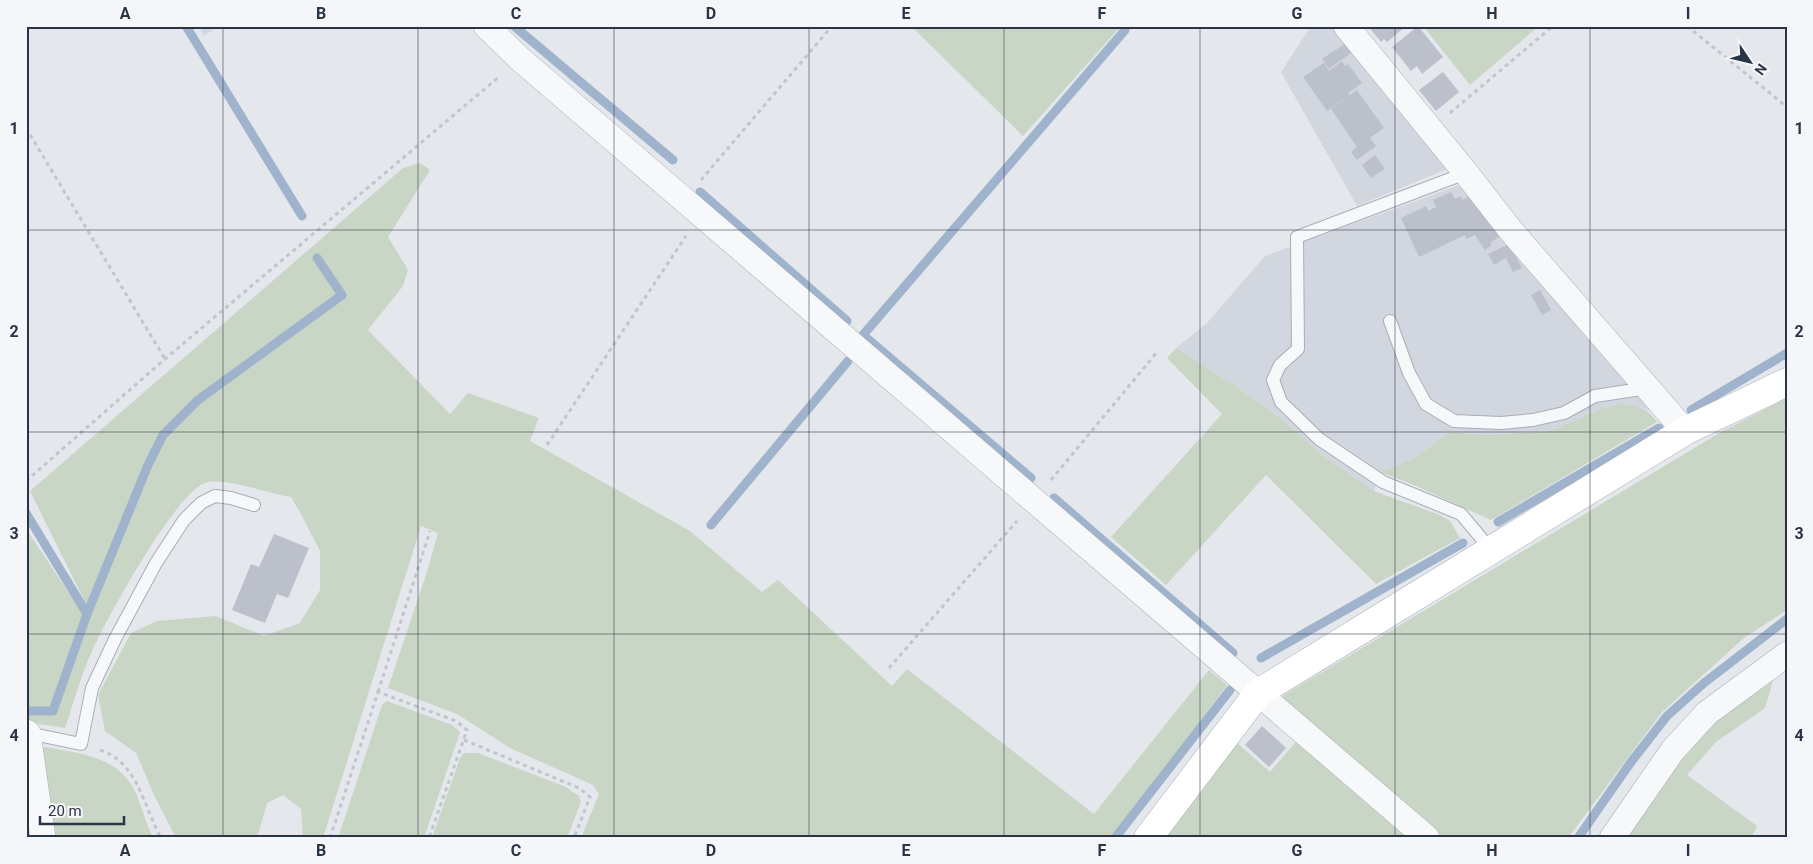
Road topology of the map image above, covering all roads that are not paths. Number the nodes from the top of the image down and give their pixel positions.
1 (486, 26) edge
2 (1346, 26) edge
3 (1466, 173) junction
4 (1390, 322) dead end
5 (1787, 382) edge
6 (1648, 388) junction
7 (1686, 431) junction
8 (254, 505) dead end
9 (1492, 551) junction
10 (1787, 654) edge
11 (1258, 693) junction
12 (27, 732) edge
13 (43, 838) edge
14 (1148, 838) edge
15 (1426, 838) edge
16 (1612, 838) edge

1 - 11 street
2 - 3 street
3 - 6 street
3 - 9 lane
4 - 6 lane
5 - 7 street
6 - 7 street
7 - 9 street
8 - 12 lane
9 - 11 street
10 - 16 street
11 - 14 street
11 - 15 street
12 - 13 street

